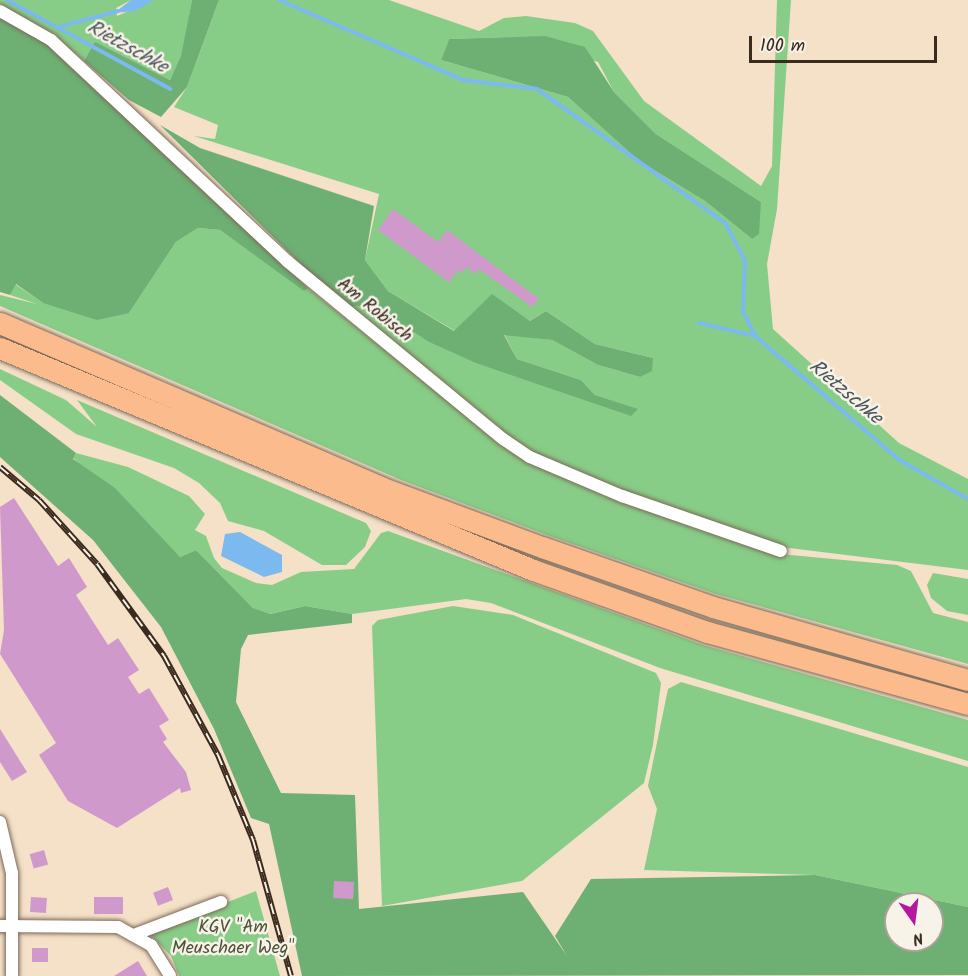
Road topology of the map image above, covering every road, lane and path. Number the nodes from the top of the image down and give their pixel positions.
1 (0, 11) edge
2 (0, 322) edge
3 (0, 348) edge
4 (781, 551) dead end
5 (968, 680) edge
6 (968, 704) edge
7 (0, 822) edge
8 (221, 902) dead end
9 (6, 926) edge
10 (136, 934) junction
11 (12, 976) edge
12 (170, 976) edge

1 - 4 street, Am Robisch
2 - 5 highway
3 - 6 highway
7 - 9 street
8 - 10 street
9 - 10 street
9 - 11 street
10 - 12 street

